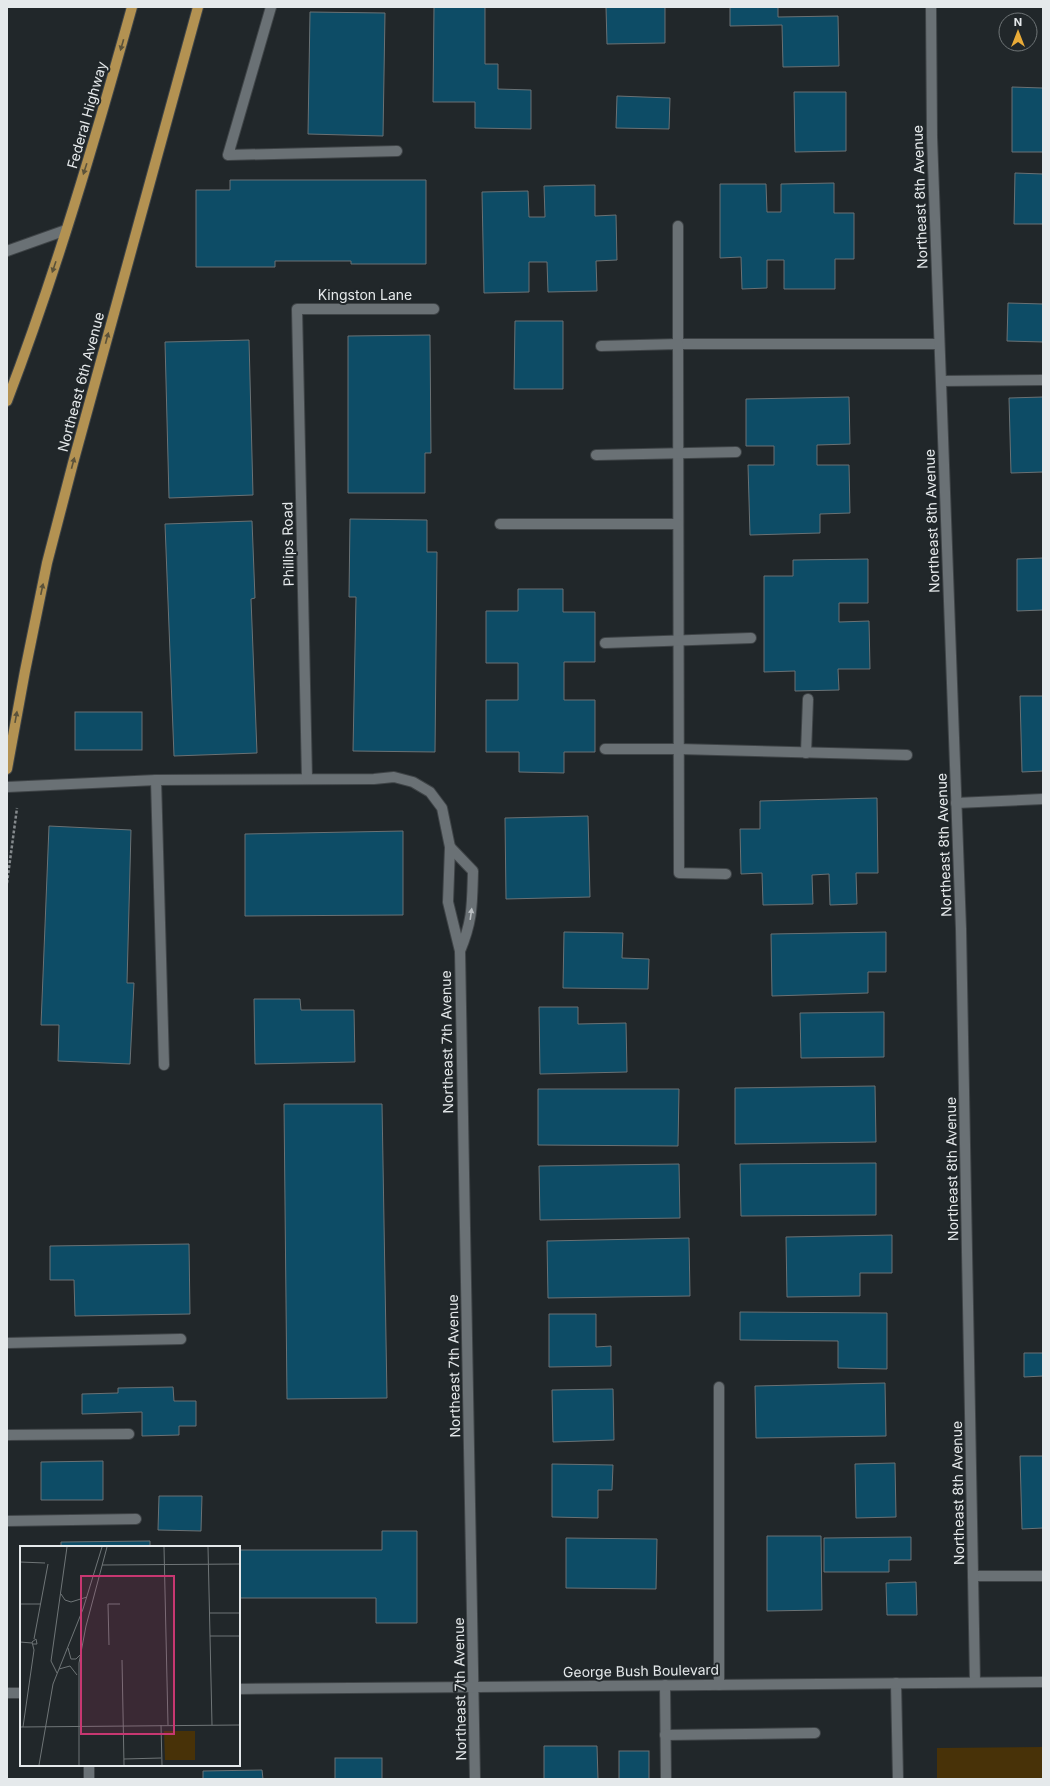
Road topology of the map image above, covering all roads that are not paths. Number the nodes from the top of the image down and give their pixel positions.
1 (132, 7) edge
2 (198, 7) edge
3 (270, 7) edge
4 (931, 7) edge
5 (397, 151) dead end
6 (678, 226) dead end
7 (66, 230) junction
8 (7, 251) edge
9 (297, 309) joint
10 (434, 309) dead end
11 (678, 344) junction
12 (939, 344) junction
13 (601, 346) dead end
14 (1043, 380) edge
15 (941, 381) junction
16 (7, 401) edge
17 (736, 452) dead end
18 (678, 454) junction
19 (596, 455) dead end
20 (500, 524) dead end
21 (678, 524) junction
22 (751, 638) dead end
23 (679, 640) junction
24 (605, 643) dead end
25 (808, 699) dead end
26 (605, 749) dead end
27 (679, 749) junction
28 (806, 753) junction
29 (907, 755) dead end
30 (7, 769) edge
31 (307, 779) junction
32 (156, 780) junction
33 (7, 787) edge
34 (1043, 799) edge
35 (956, 803) junction
36 (450, 847) junction
37 (726, 874) dead end
38 (460, 952) junction
39 (164, 1066) dead end
40 (181, 1339) dead end
41 (7, 1343) edge
42 (718, 1387) dead end
43 (129, 1434) dead end
44 (7, 1435) edge
45 (136, 1519) dead end
46 (7, 1521) edge
47 (973, 1576) junction
48 (1043, 1576) edge
49 (975, 1682) junction
50 (1043, 1682) edge
51 (896, 1683) junction
52 (666, 1685) junction
53 (718, 1685) junction
54 (474, 1687) junction
55 (240, 1689) edge
56 (7, 1693) edge
57 (20, 1693) edge
58 (815, 1733) dead end
59 (666, 1735) junction
60 (89, 1766) edge
61 (89, 1779) edge
62 (476, 1779) edge
63 (666, 1779) edge
64 (898, 1779) edge

1 -> 7 main road, Federal Highway
30 -> 2 main road, Northeast 6th Avenue
3 - 5 street
4 - 12 street, Northeast 8th Avenue
6 - 11 street
7 - 8 street
7 -> 16 main road, Federal Highway
9 - 10 street, Kingston Lane
9 - 31 street, Phillips Road
11 - 12 street
11 - 13 street
11 - 18 street
12 - 15 street, Northeast 8th Avenue
14 - 15 street
15 - 35 street, Northeast 8th Avenue
17 - 18 street
18 - 19 street
18 - 21 street
20 - 21 street
21 - 23 street
22 - 23 street
23 - 24 street
23 - 27 street
25 - 28 street
26 - 27 street
27 - 28 street
27 - 37 street
28 - 29 street
31 - 32 street
31 - 36 street
32 - 33 street
32 - 39 street
34 - 35 street
35 - 47 street, Northeast 8th Avenue
36 - 38 street
38 -> 36 street
38 - 54 street, Northeast 7th Avenue
40 - 41 street
42 - 53 street
43 - 44 street
45 - 46 street
47 - 48 street
47 - 49 street, Northeast 8th Avenue
49 - 50 street, George Bush Boulevard
49 - 51 street, George Bush Boulevard
51 - 53 street, George Bush Boulevard
51 - 64 street
52 - 53 street, George Bush Boulevard
52 - 54 street, George Bush Boulevard
52 - 59 street
54 - 55 street, George Bush Boulevard
54 - 62 street, Northeast 7th Avenue
56 - 57 street
58 - 59 street
59 - 63 street
60 - 61 street

